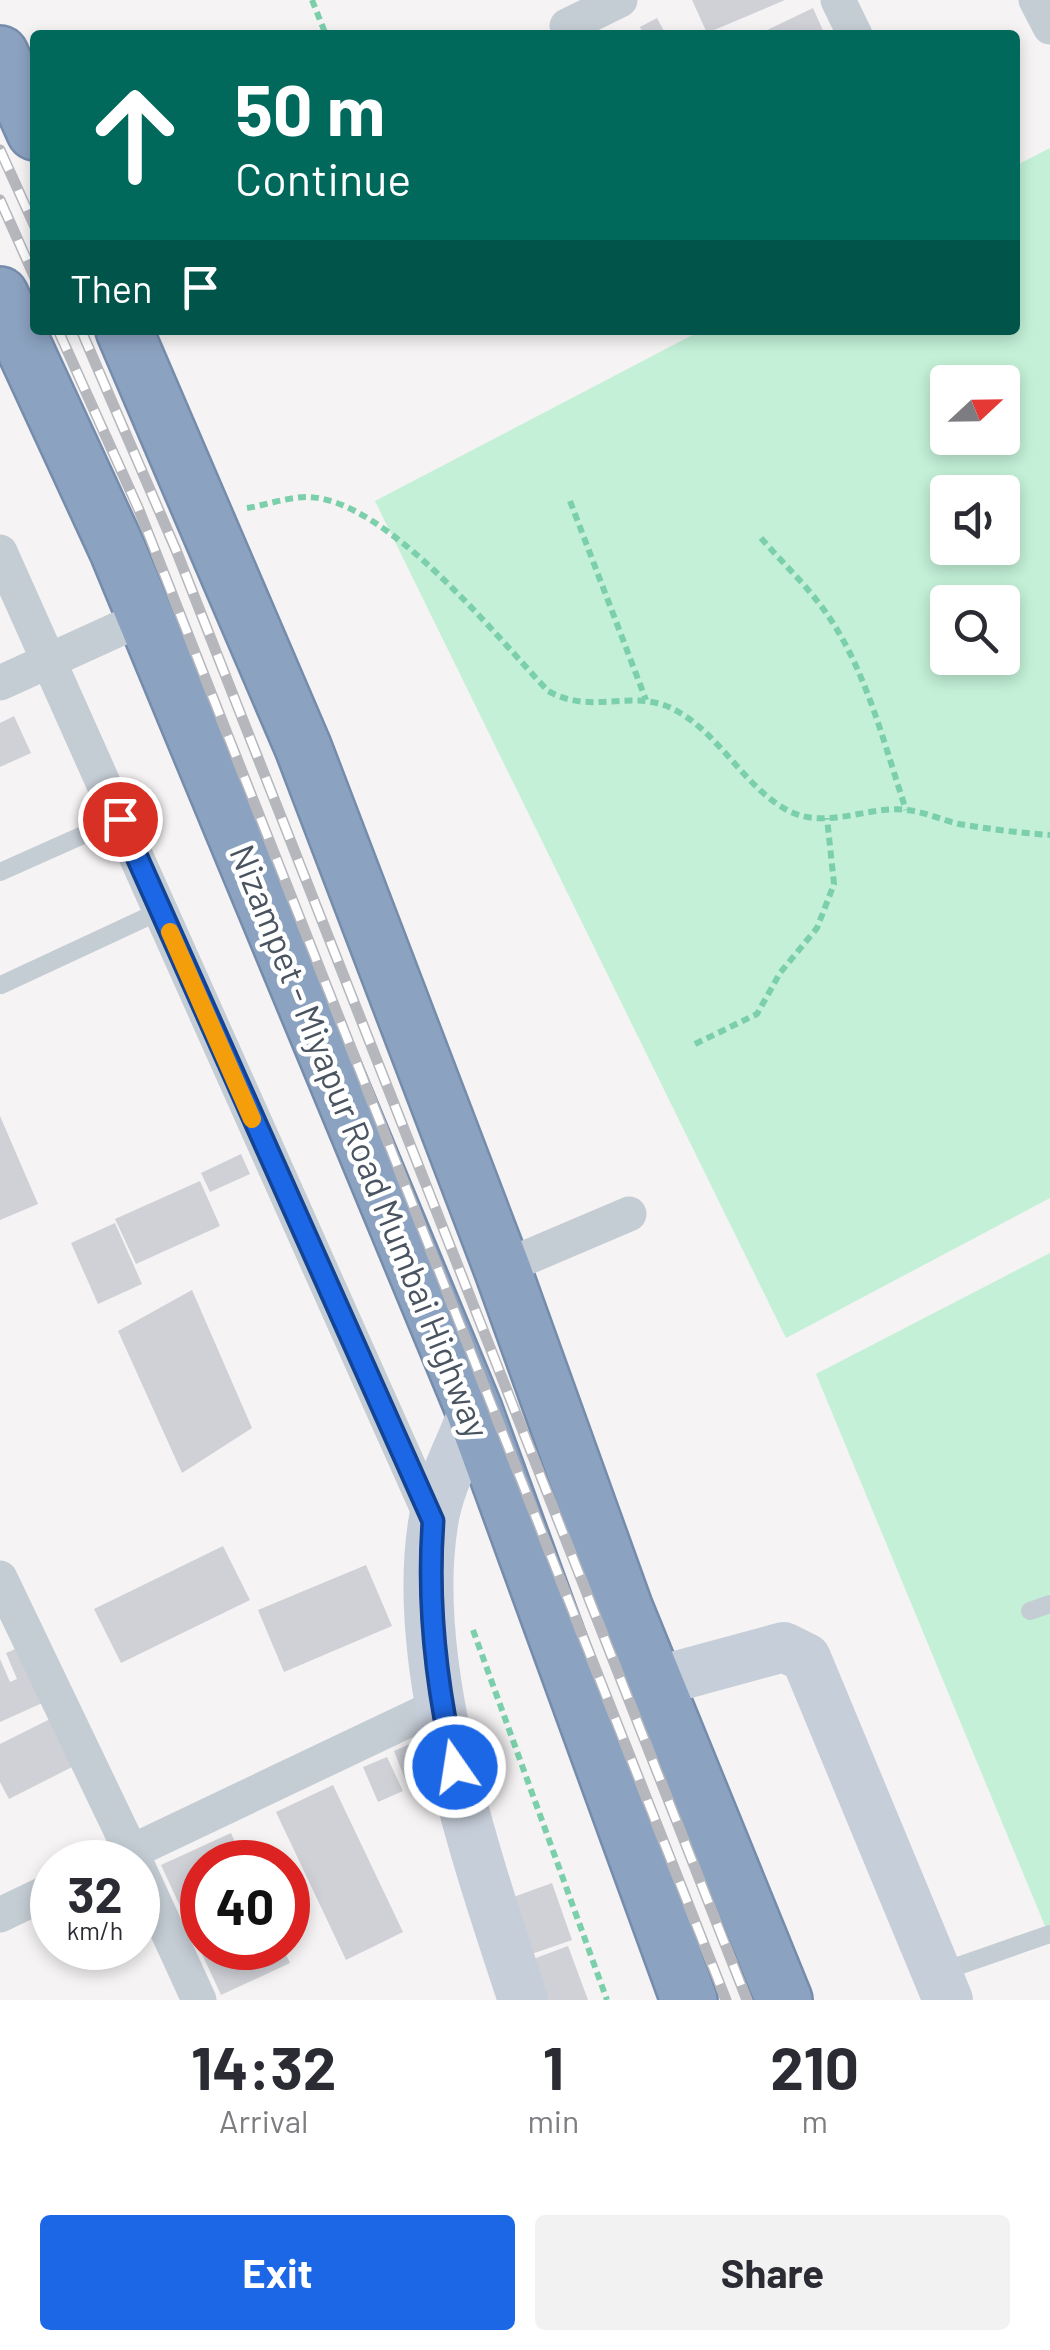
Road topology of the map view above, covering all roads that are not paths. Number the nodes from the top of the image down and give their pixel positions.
1 (620, 0) edge
2 (838, 0) edge
3 (1036, 0) edge
4 (564, 20) edge
5 (1050, 26) edge
6 (853, 30) edge
7 (0, 54) edge
8 (30, 121) edge
9 (0, 294) edge
10 (126, 335) edge
11 (0, 552) edge
12 (145, 617) junction
13 (50, 659) junction
14 (0, 683) edge
15 (120, 819) junction
16 (0, 872) edge
17 (160, 911) junction
18 (2, 985) edge
19 (629, 1214) dead end
20 (502, 1268) junction
21 (474, 1410) junction
22 (433, 1521) junction
23 (0, 1578) edge
24 (1050, 1604) edge
25 (1030, 1610) dead end
26 (655, 1682) junction
27 (440, 1704) junction
28 (119, 1840) edge
29 (160, 1845) edge
30 (30, 1901) edge
31 (0, 1915) edge
32 (657, 1921) junction
33 (160, 1924) edge
34 (1050, 1934) edge
35 (942, 1987) edge
36 (199, 2000) edge
37 (524, 2000) edge
38 (656, 2000) edge
39 (689, 2000) edge
40 (784, 2000) edge

1 - 4 street
2 - 6 street
3 - 5 street
7 - 8 highway
9 - 12 highway, Nizampet - Miyapur Road Mumbai Highway
10 - 20 highway
11 - 13 street
12 - 13 street
12 - 21 highway, Nizampet - Miyapur Road Mumbai Highway
13 - 14 street
13 - 15 street
15 - 16 lane
15 - 17 street
17 - 18 lane
17 - 22 street
19 - 20 street
20 - 26 highway
21 - 22 street
21 - 32 highway, Nizampet - Miyapur Road Mumbai Highway
22 - 27 street
23 - 28 street
24 - 25 lane
26 - 35 street
26 - 40 highway
27 - 29 street
27 - 37 street
30 - 31 street
32 - 38 highway
32 - 39 highway, Nizampet - Miyapur Road Mumbai Highway
33 - 36 street
34 - 35 lane

